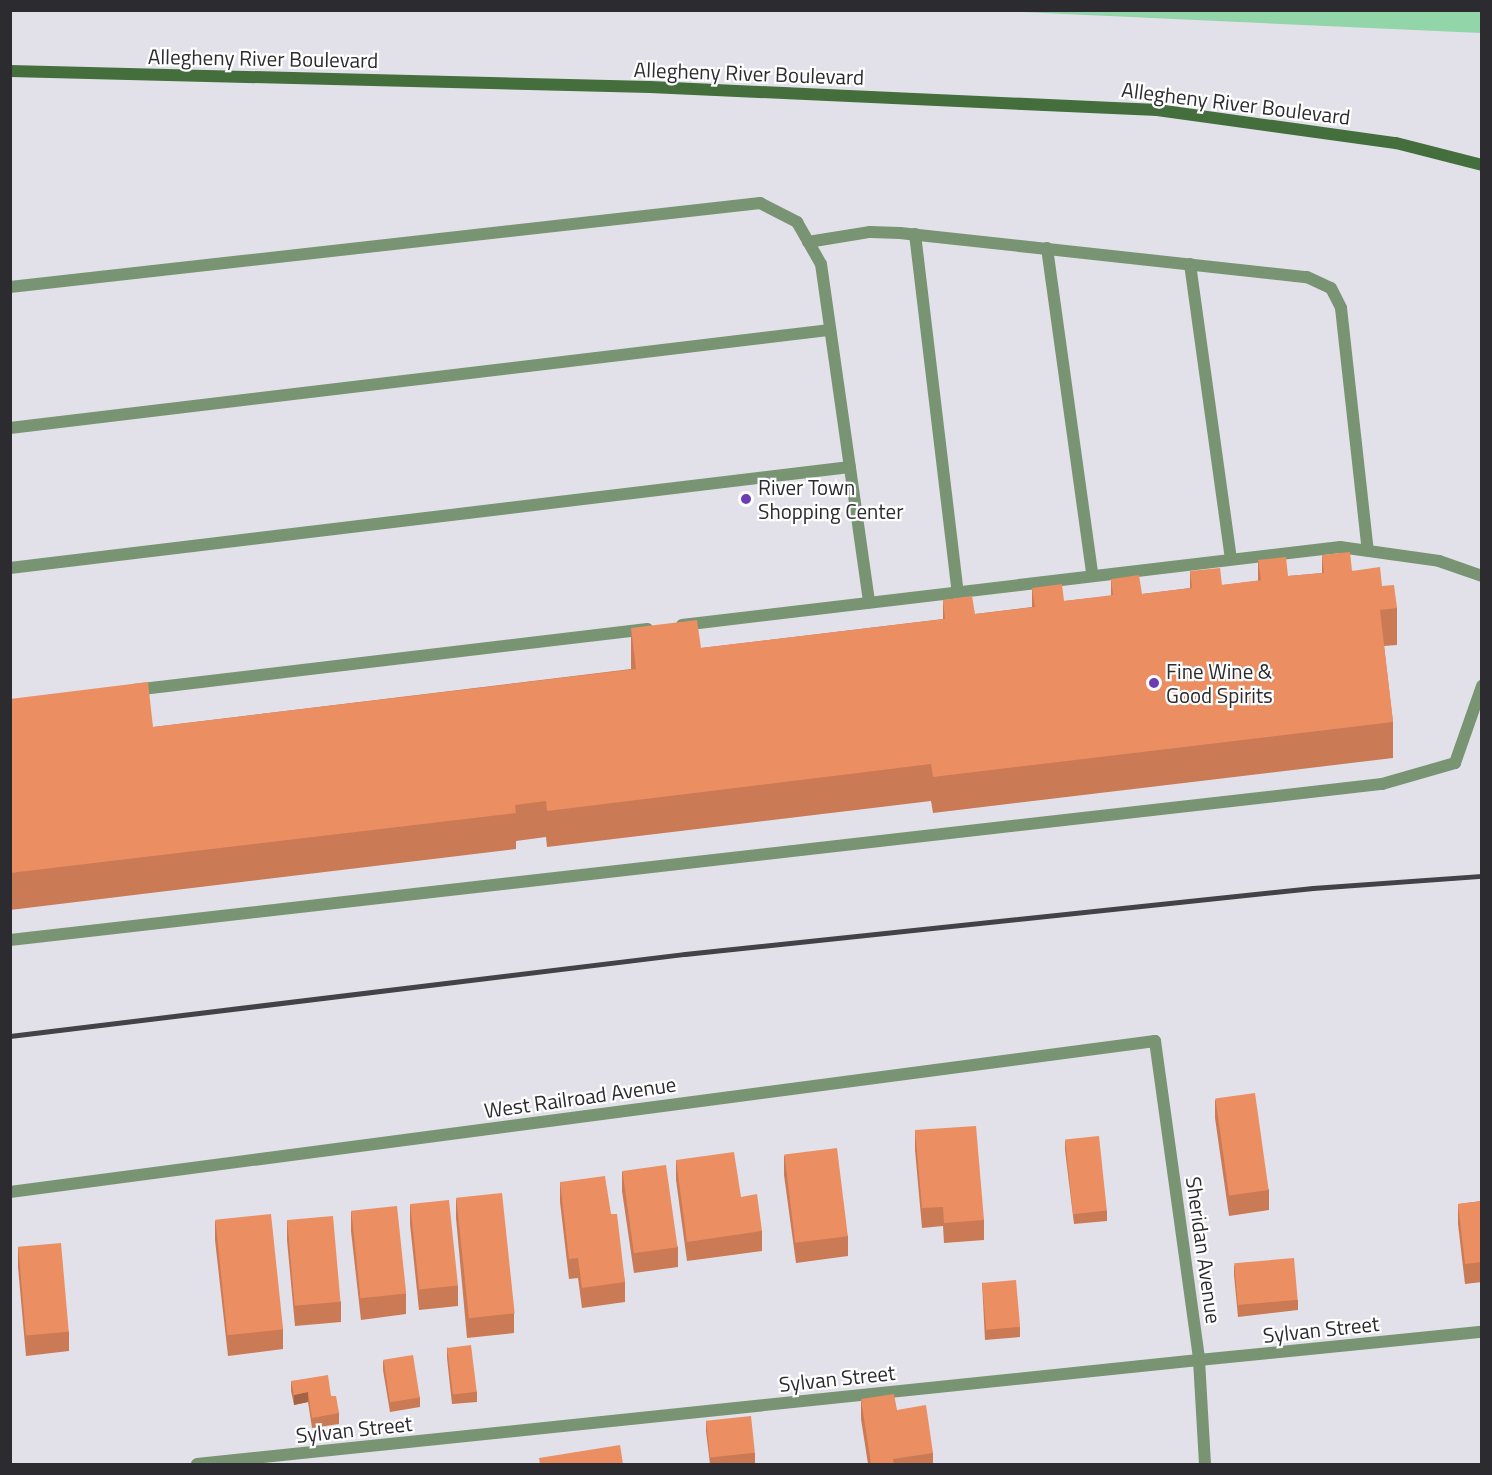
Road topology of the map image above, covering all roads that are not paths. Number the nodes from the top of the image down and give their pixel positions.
1 (10, 71) edge
2 (1482, 165) edge
3 (915, 234) junction
4 (808, 242) junction
5 (1047, 248) junction
6 (1190, 264) junction
7 (10, 286) edge
8 (830, 330) junction
9 (10, 428) edge
10 (850, 467) junction
11 (1368, 551) junction
12 (1231, 558) junction
13 (10, 568) edge
14 (1092, 574) junction
15 (1482, 576) edge
16 (958, 592) junction
17 (869, 603) junction
18 (1482, 686) edge
19 (116, 692) edge
20 (10, 940) edge
21 (1155, 1041) joint
22 (10, 1192) edge
23 (1482, 1332) edge
24 (1199, 1360) junction
25 (197, 1464) edge
26 (1205, 1464) edge

1 - 2 main road, Allegheny River Boulevard
3 - 4 street
3 - 5 street
3 - 16 street
4 - 7 street
4 - 8 street
5 - 6 street
5 - 14 street
6 - 11 street
6 - 12 street
8 - 9 street
8 - 10 street
10 - 13 street
10 - 17 street
11 - 12 street
11 - 15 street
12 - 14 street
14 - 16 street
16 - 17 street
17 - 19 street
18 - 20 street
21 - 22 street, West Railroad Avenue
21 - 24 street, Sheridan Avenue
23 - 24 street, Sylvan Street
24 - 25 street, Sylvan Street
24 - 26 street, Sheridan Avenue

